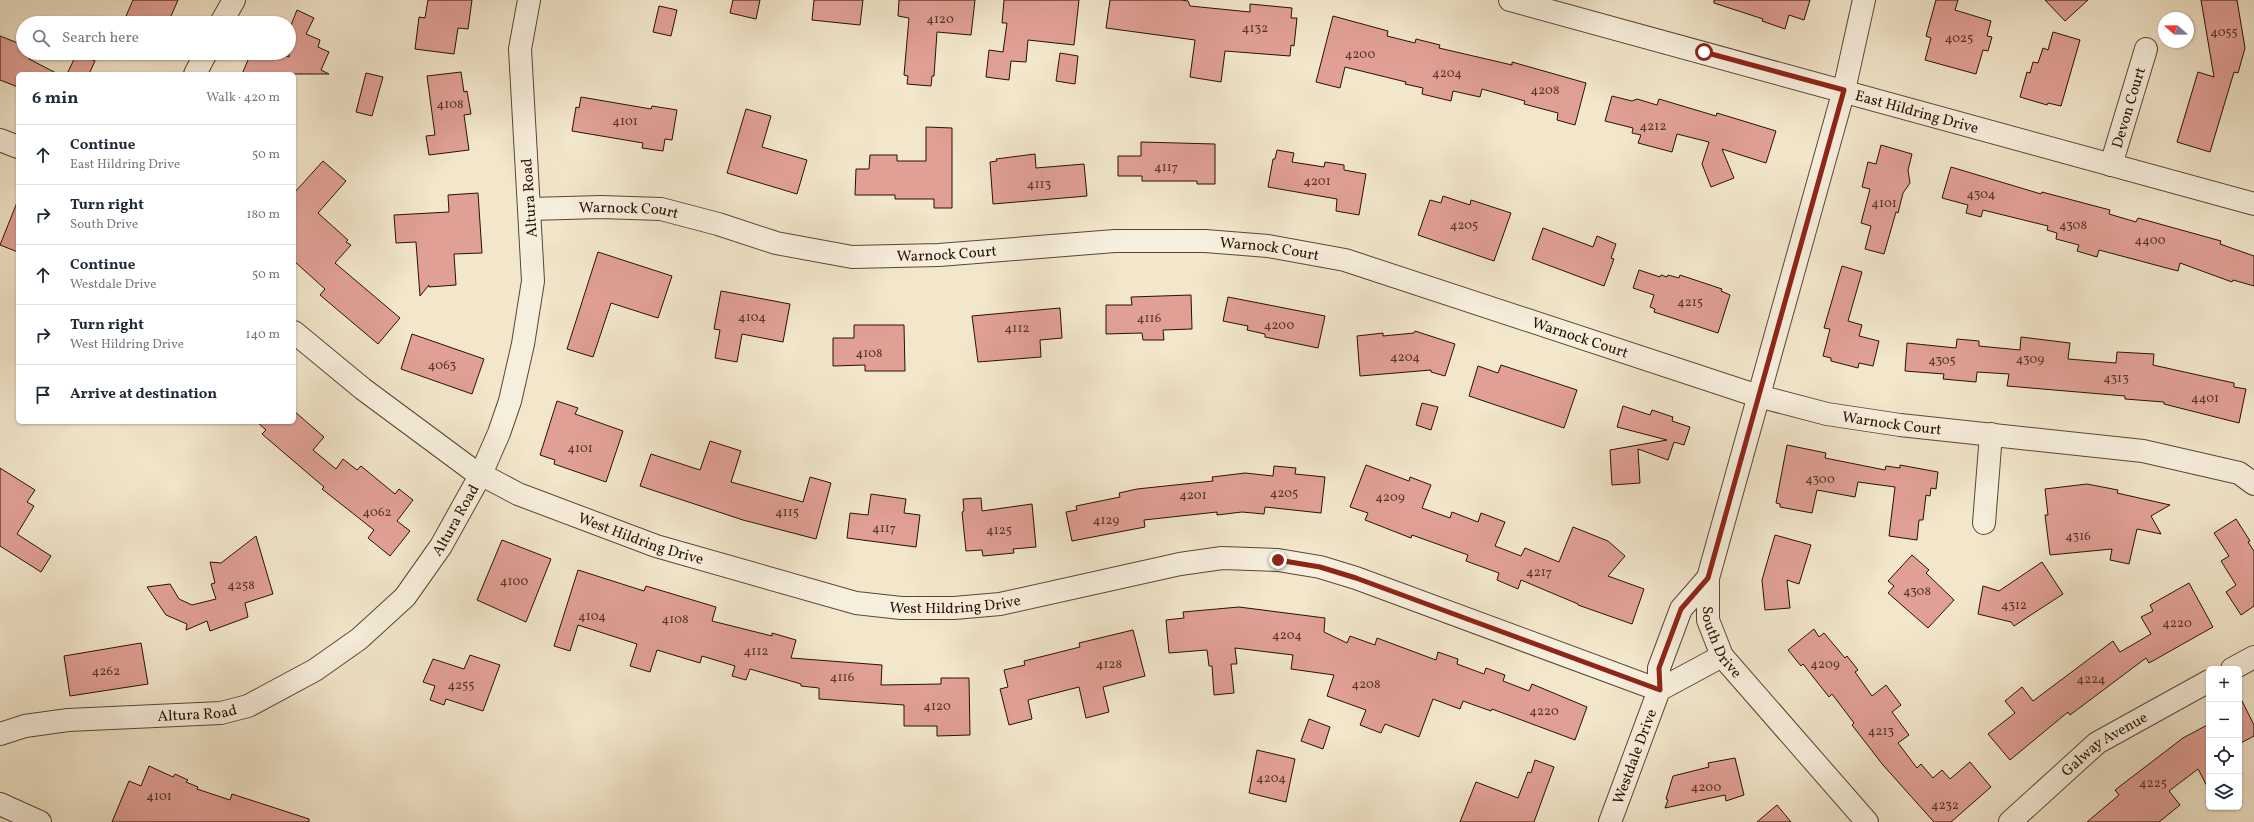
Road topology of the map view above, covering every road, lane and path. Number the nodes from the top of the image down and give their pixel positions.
1 (234, 0) edge
2 (529, 0) edge
3 (1510, 0) edge
4 (1864, 0) edge
5 (226, 16) edge
6 (2146, 49) dead end
7 (202, 60) edge
8 (196, 72) edge
9 (1844, 90) junction
10 (0, 140) edge
11 (16, 147) edge
12 (2111, 165) junction
13 (2254, 204) edge
14 (530, 209) junction
15 (296, 334) edge
16 (1758, 396) junction
17 (1991, 434) junction
18 (481, 474) junction
19 (2254, 484) edge
20 (1984, 523) dead end
21 (1708, 578) junction
22 (1722, 656) junction
23 (2254, 657) edge
24 (2238, 666) edge
25 (2206, 683) edge
26 (1660, 690) junction
27 (0, 734) edge
28 (0, 804) edge
29 (40, 822) edge
30 (1610, 822) edge
31 (1868, 822) edge
32 (2010, 822) edge

1 - 5 street
2 - 14 street, Altura Road
3 - 9 street, East Hildring Drive
4 - 9 street, South Drive
6 - 12 street, Devon Court
7 - 8 street
9 - 12 street, East Hildring Drive
9 - 16 street, South Drive
10 - 11 street
12 - 13 street, East Hildring Drive
14 - 16 street, Warnock Court
14 - 18 street, Altura Road
15 - 18 street, West Hildring Drive
16 - 17 street, Warnock Court
16 - 21 street, South Drive
17 - 19 street, Warnock Court
17 - 20 street
18 - 26 street, West Hildring Drive
18 - 27 street, Altura Road
21 - 22 street, South Drive
21 - 26 street, Westdale Drive
22 - 26 street, Westdale Drive
22 - 31 street, South Drive
23 - 24 street
25 - 32 street, Galway Avenue
26 - 30 street, Westdale Drive
28 - 29 street

